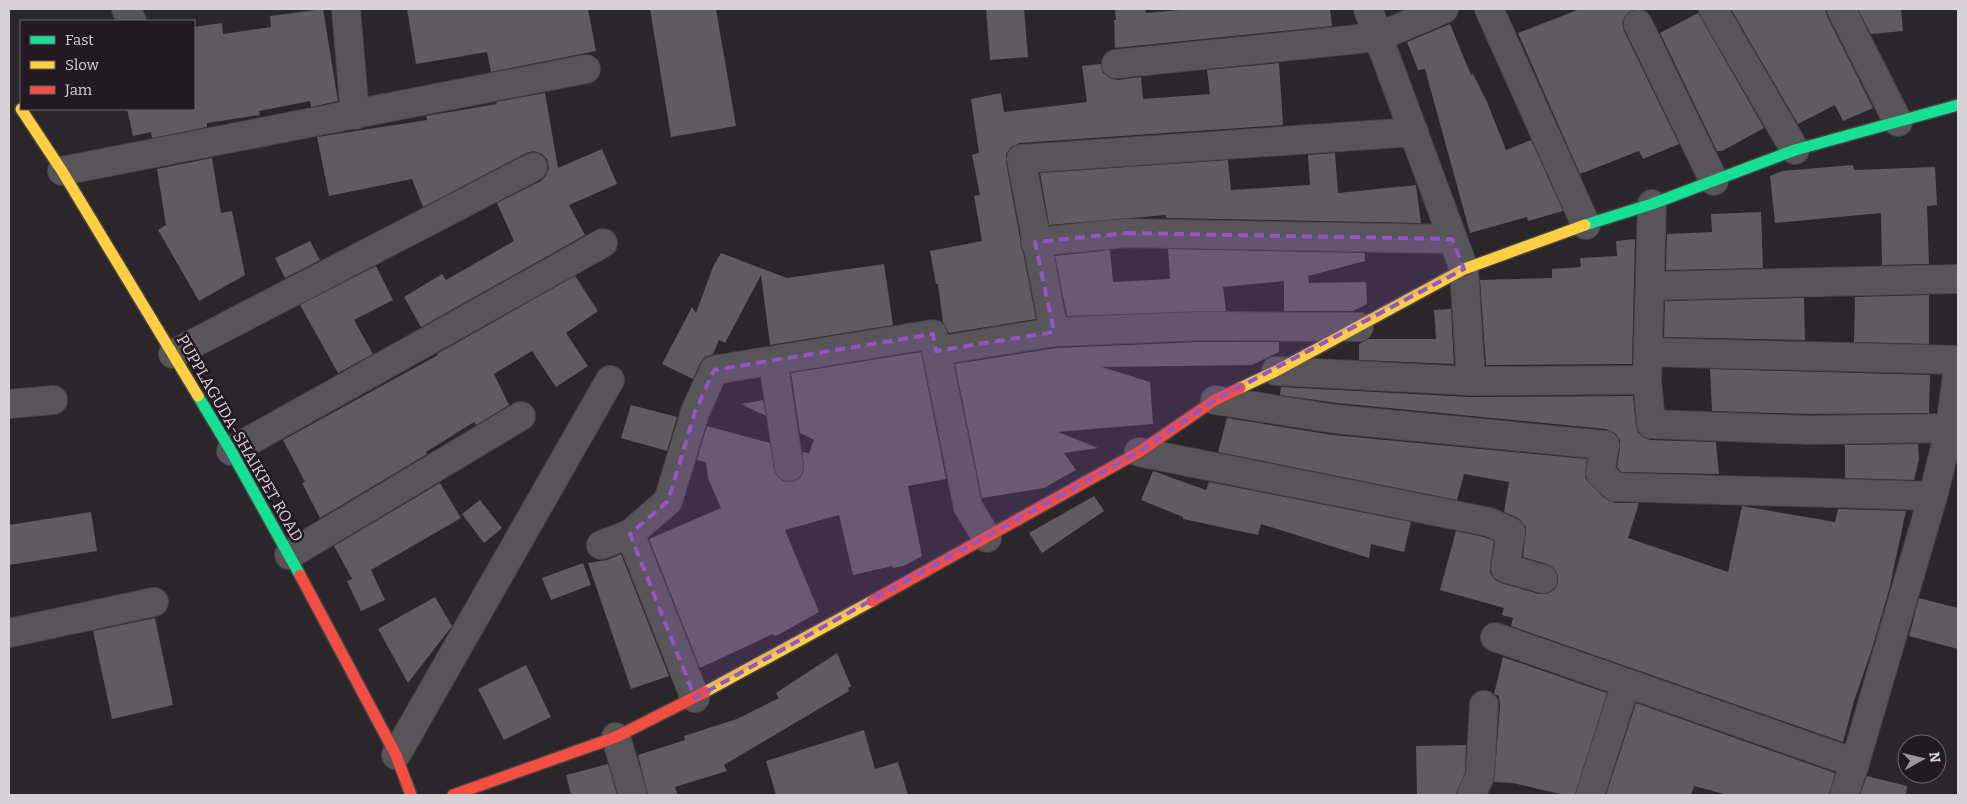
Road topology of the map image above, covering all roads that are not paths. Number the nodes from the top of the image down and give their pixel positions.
1 (346, 9) edge
2 (1368, 9) edge
3 (1444, 9) edge
4 (1490, 9) edge
5 (1713, 9) edge
6 (1841, 9) edge
7 (1638, 24) dead end
8 (1378, 37) junction
9 (1116, 64) dead end
10 (586, 69) dead end
11 (1958, 105) edge
12 (23, 110) edge
13 (355, 115) junction
14 (1898, 122) junction
15 (1414, 132) junction
16 (1795, 150) junction
17 (533, 167) dead end
18 (62, 171) junction
19 (1714, 180) junction
20 (1652, 204) junction
21 (1586, 225) junction
22 (1452, 239) junction
23 (1035, 242) junction
24 (603, 243) dead end
25 (1464, 269) junction
26 (1958, 279) edge
27 (1650, 286) junction
28 (1359, 326) junction
29 (1054, 332) junction
30 (936, 351) junction
31 (1648, 352) junction
32 (173, 354) junction
33 (1958, 360) edge
34 (773, 361) junction
35 (1958, 368) edge
36 (1276, 372) junction
37 (610, 380) dead end
38 (1647, 380) junction
39 (1471, 381) junction
40 (53, 400) dead end
41 (1215, 400) junction
42 (9, 404) edge
43 (521, 416) dead end
44 (1950, 428) junction
45 (231, 451) junction
46 (1139, 452) junction
47 (789, 467) dead end
48 (1933, 496) junction
49 (630, 534) junction
50 (987, 538) junction
51 (601, 545) dead end
52 (289, 555) junction
53 (1543, 579) dead end
54 (154, 602) dead end
55 (9, 633) edge
56 (1495, 637) dead end
57 (1626, 683) junction
58 (695, 698) junction
59 (1484, 705) dead end
60 (616, 737) junction
61 (396, 755) junction
62 (1855, 762) junction
63 (411, 795) edge
64 (453, 795) edge
65 (633, 795) edge
66 (1471, 795) edge
67 (1590, 795) edge
68 (1844, 795) edge

1 - 13 street
2 - 8 street
3 - 8 street
4 - 21 street
5 - 16 street
6 - 14 street
7 - 19 street
8 - 9 street
8 - 15 street
10 - 13 street
11 - 14 street
12 - 18 street, PUPPLAGUDA-SHAIKPET ROAD
13 - 18 street
14 - 16 street
15 - 22 street
15 - 23 street
16 - 19 street
17 - 32 street
18 - 32 street, PUPPLAGUDA-SHAIKPET ROAD
19 - 20 street
20 - 21 street
20 - 27 street
21 - 25 street
22 - 23 street
22 - 25 street
23 - 29 street
24 - 45 street
25 - 28 street
25 - 39 street
26 - 27 street
27 - 31 street
28 - 29 street
28 - 36 street
29 - 30 street
30 - 34 street
30 - 50 street
31 - 33 street
31 - 38 street
32 - 45 street, PUPPLAGUDA-SHAIKPET ROAD
34 - 47 street
34 - 49 street
35 - 44 street
36 - 39 street
36 - 41 street
37 - 61 street
38 - 39 street
38 - 44 street
40 - 42 street
41 - 46 street
41 - 48 street
43 - 52 street
44 - 48 street
45 - 52 street, PUPPLAGUDA-SHAIKPET ROAD
46 - 50 street
46 - 53 street
48 - 62 street
49 - 51 street
49 - 58 street
50 - 58 street
52 - 61 street, PUPPLAGUDA-SHAIKPET ROAD
54 - 55 street
56 - 57 street
57 - 62 street
57 - 67 street
58 - 60 street
59 - 66 street
60 - 64 street
60 - 65 street
61 - 63 street, PUPPLAGUDA-SHAIKPET ROAD
62 - 68 street

